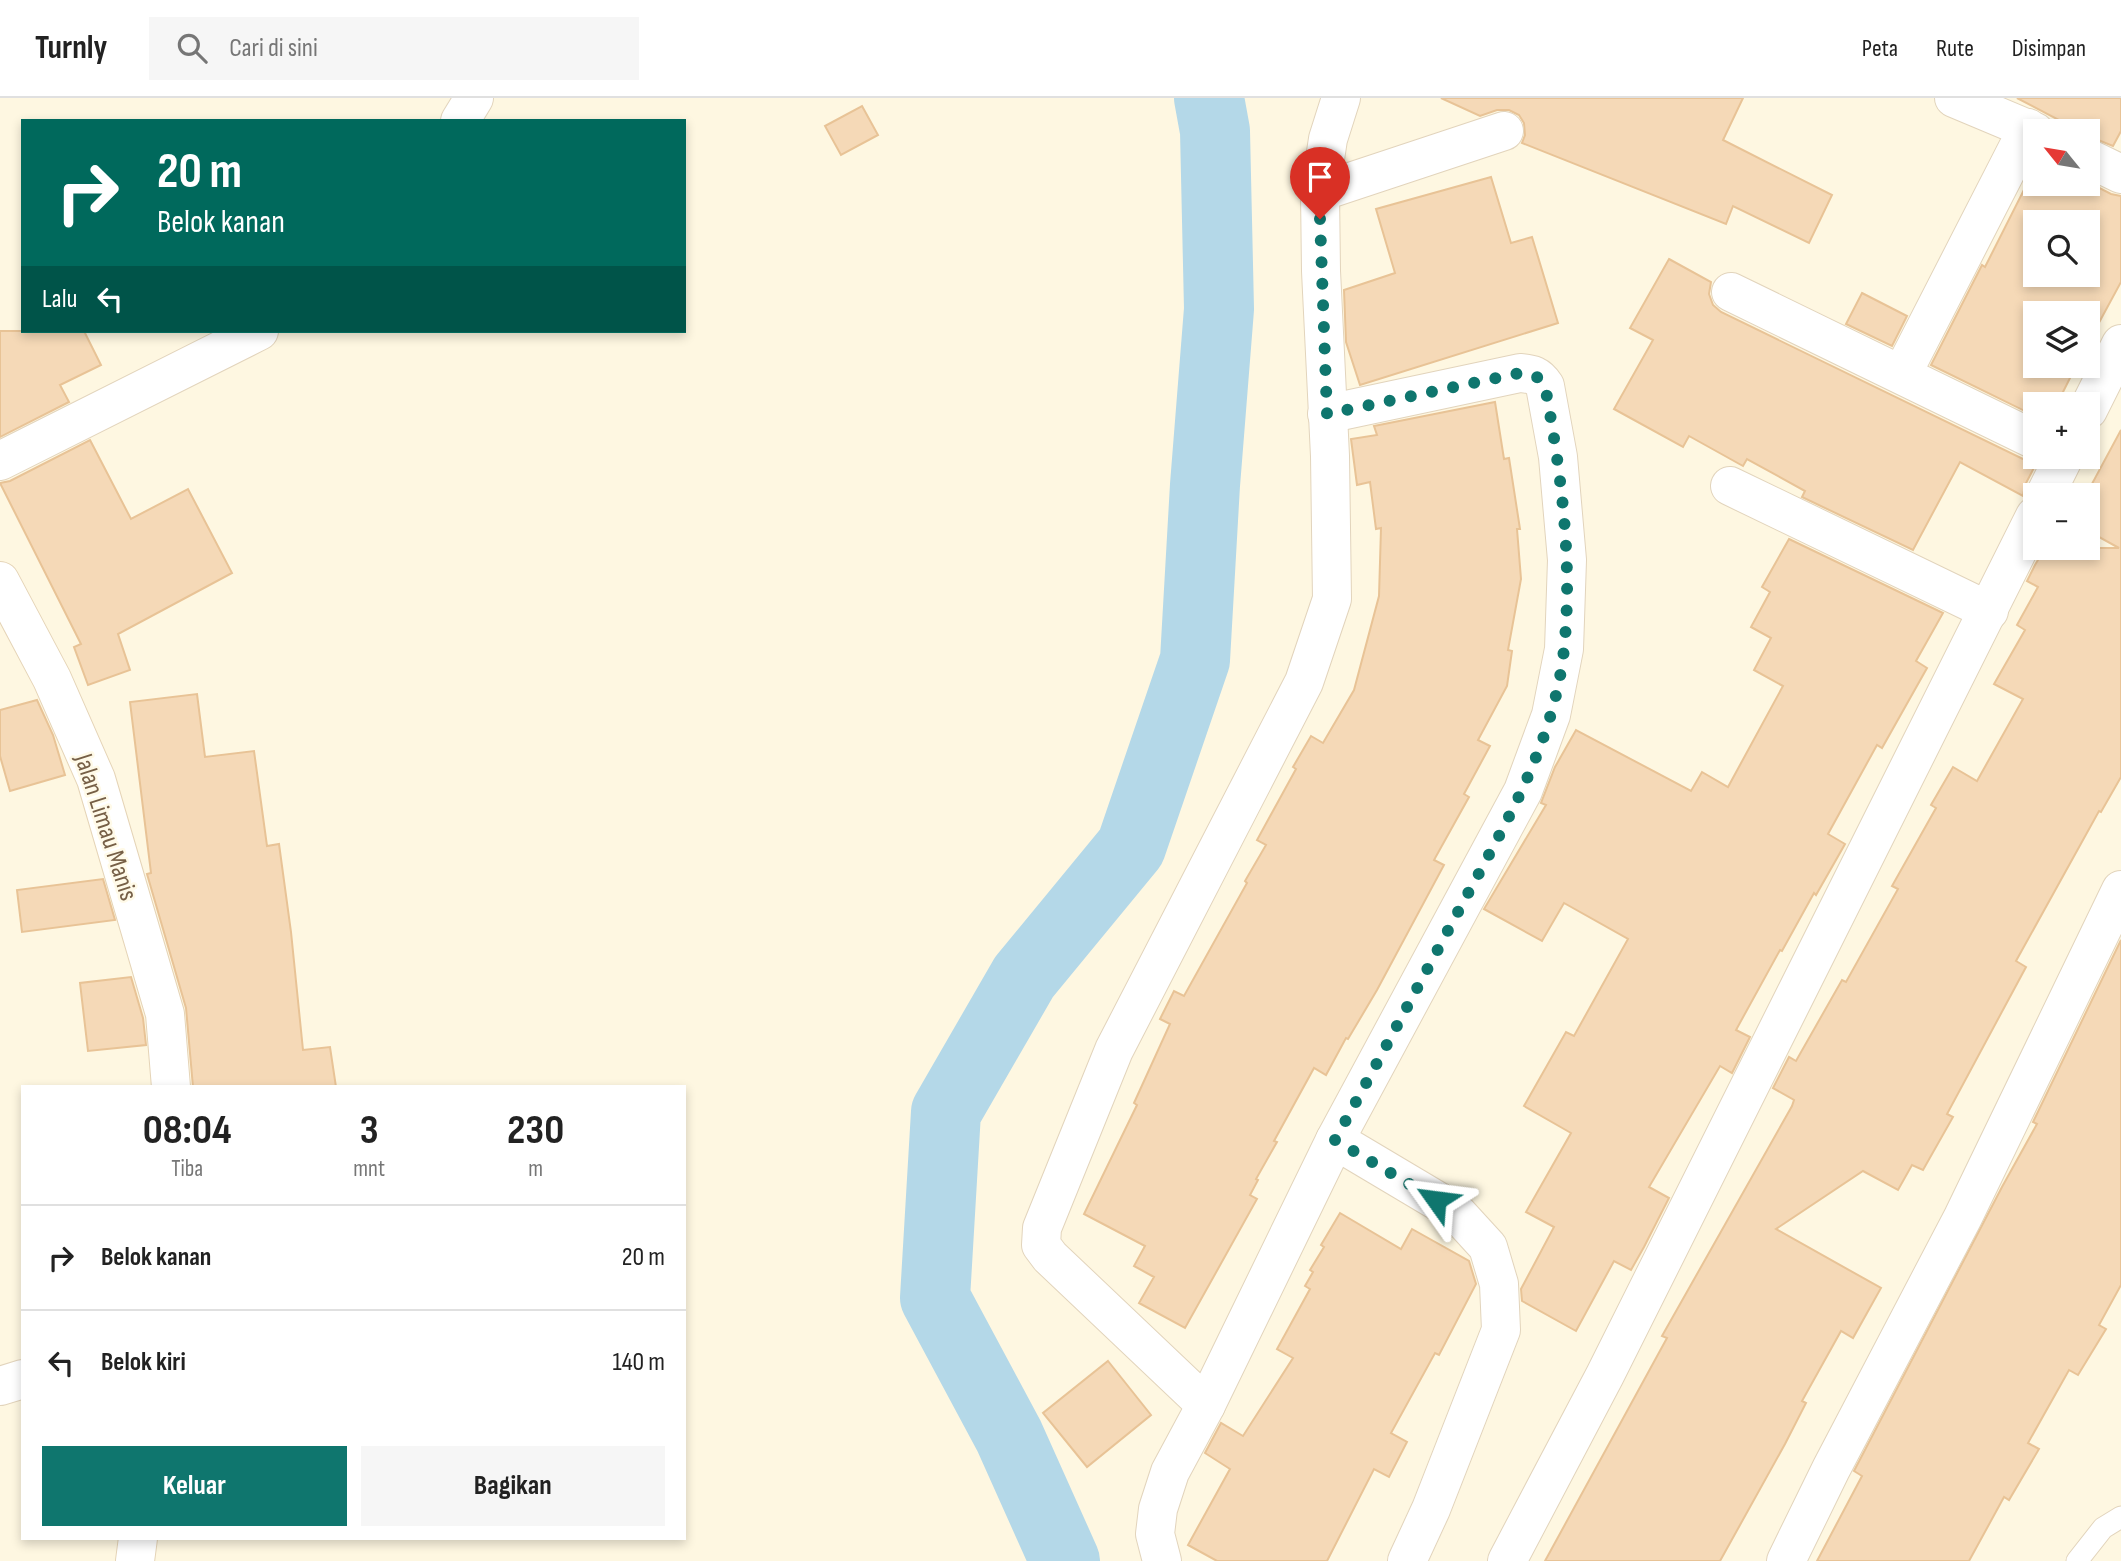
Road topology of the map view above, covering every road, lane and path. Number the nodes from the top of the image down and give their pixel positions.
1 (474, 98) edge
2 (1342, 98) edge
3 (1954, 98) edge
4 (461, 119) edge
5 (2023, 127) edge
6 (1504, 131) dead end
7 (2023, 145) edge
8 (2100, 164) edge
9 (2121, 174) edge
10 (1320, 192) junction
11 (1731, 292) dead end
12 (255, 333) edge
13 (2121, 344) edge
14 (1902, 374) junction
15 (2097, 392) edge
16 (1327, 414) junction
17 (2023, 434) edge
18 (0, 461) edge
19 (1730, 485) dead end
20 (2023, 541) edge
21 (0, 581) edge
22 (1989, 611) junction
23 (2121, 890) edge
24 (171, 1085) edge
25 (1335, 1140) junction
26 (21, 1381) edge
27 (0, 1387) edge
28 (1206, 1405) junction
29 (2121, 1517) edge
30 (138, 1540) edge
31 (135, 1561) edge
32 (1162, 1561) edge
33 (1407, 1561) edge
34 (1507, 1561) edge
35 (1786, 1561) edge
36 (2077, 1561) edge

1 - 4 street
2 - 10 street
3 - 5 street
6 - 10 street
7 - 14 street
8 - 9 street
10 - 16 street
11 - 14 street
12 - 18 street
13 - 15 street
14 - 17 street
16 - 25 street
16 - 28 street
19 - 22 street
20 - 22 street
21 - 24 street, Jalan Limau Manis
22 - 34 street
23 - 35 street
25 - 28 street
25 - 33 street
26 - 27 street
28 - 32 street
29 - 36 lane
30 - 31 street

